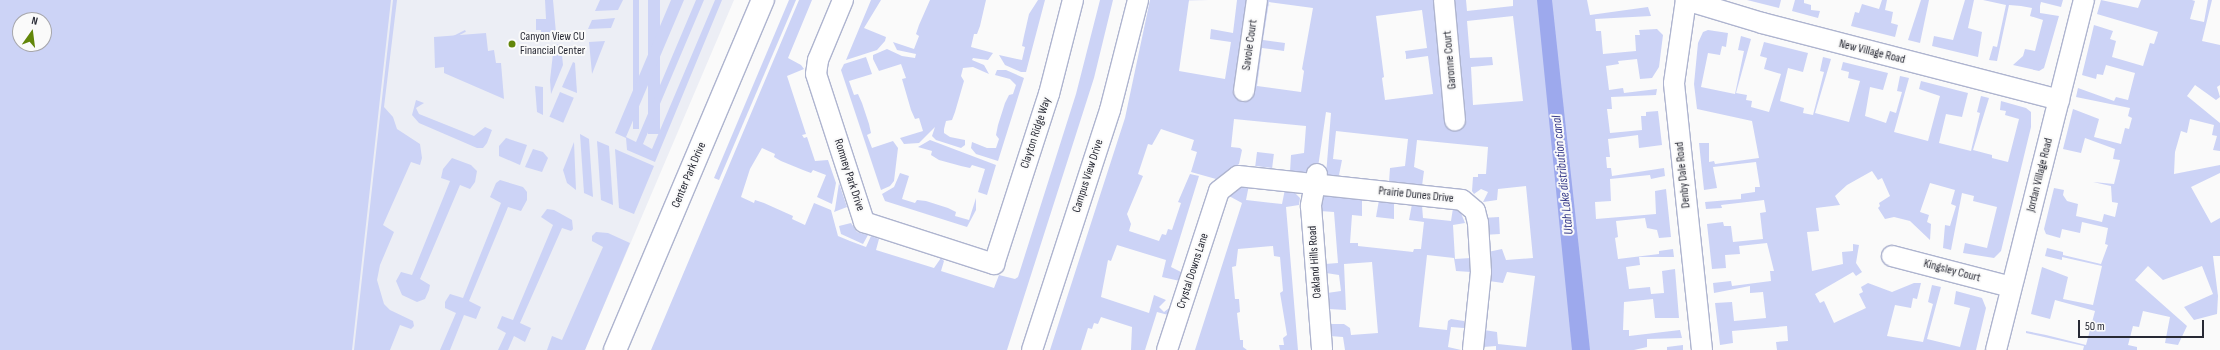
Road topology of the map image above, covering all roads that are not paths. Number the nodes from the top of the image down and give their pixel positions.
1 (763, 0) edge
2 (843, 0) edge
3 (1073, 0) edge
4 (1138, 0) edge
5 (1257, 0) edge
6 (1444, 0) edge
7 (1686, 0) edge
8 (2084, 0) edge
9 (1244, 91) dead end
10 (2059, 100) junction
11 (1455, 120) dead end
12 (1316, 179) junction
13 (1219, 191) joint
14 (1892, 256) dead end
15 (994, 264) joint
16 (2011, 287) junction
17 (615, 350) edge
18 (1032, 350) edge
19 (1167, 350) edge
20 (1322, 350) edge
21 (1473, 350) edge
22 (1702, 350) edge
23 (1996, 350) edge

1 - 17 street, Center Park Drive
2 - 15 street, Romney Park Drive
3 - 15 street, Clayton Ridge Way
4 - 18 street, Campus View Drive
5 - 9 street, Savoie Court
6 - 11 street, Garonne Court
7 - 10 street, New Village Road
7 - 22 street, Denby Dale Road
8 - 10 street, Jordan Village Road
10 - 16 street, Jordan Village Road
12 - 13 street, Prairie Dunes Drive
12 - 20 street, Oakland Hills Road
12 - 21 street, Prairie Dunes Drive
13 - 19 street, Crystal Downs Lane
14 - 16 street, Kingsley Court
16 - 23 street, Jordan Village Road

